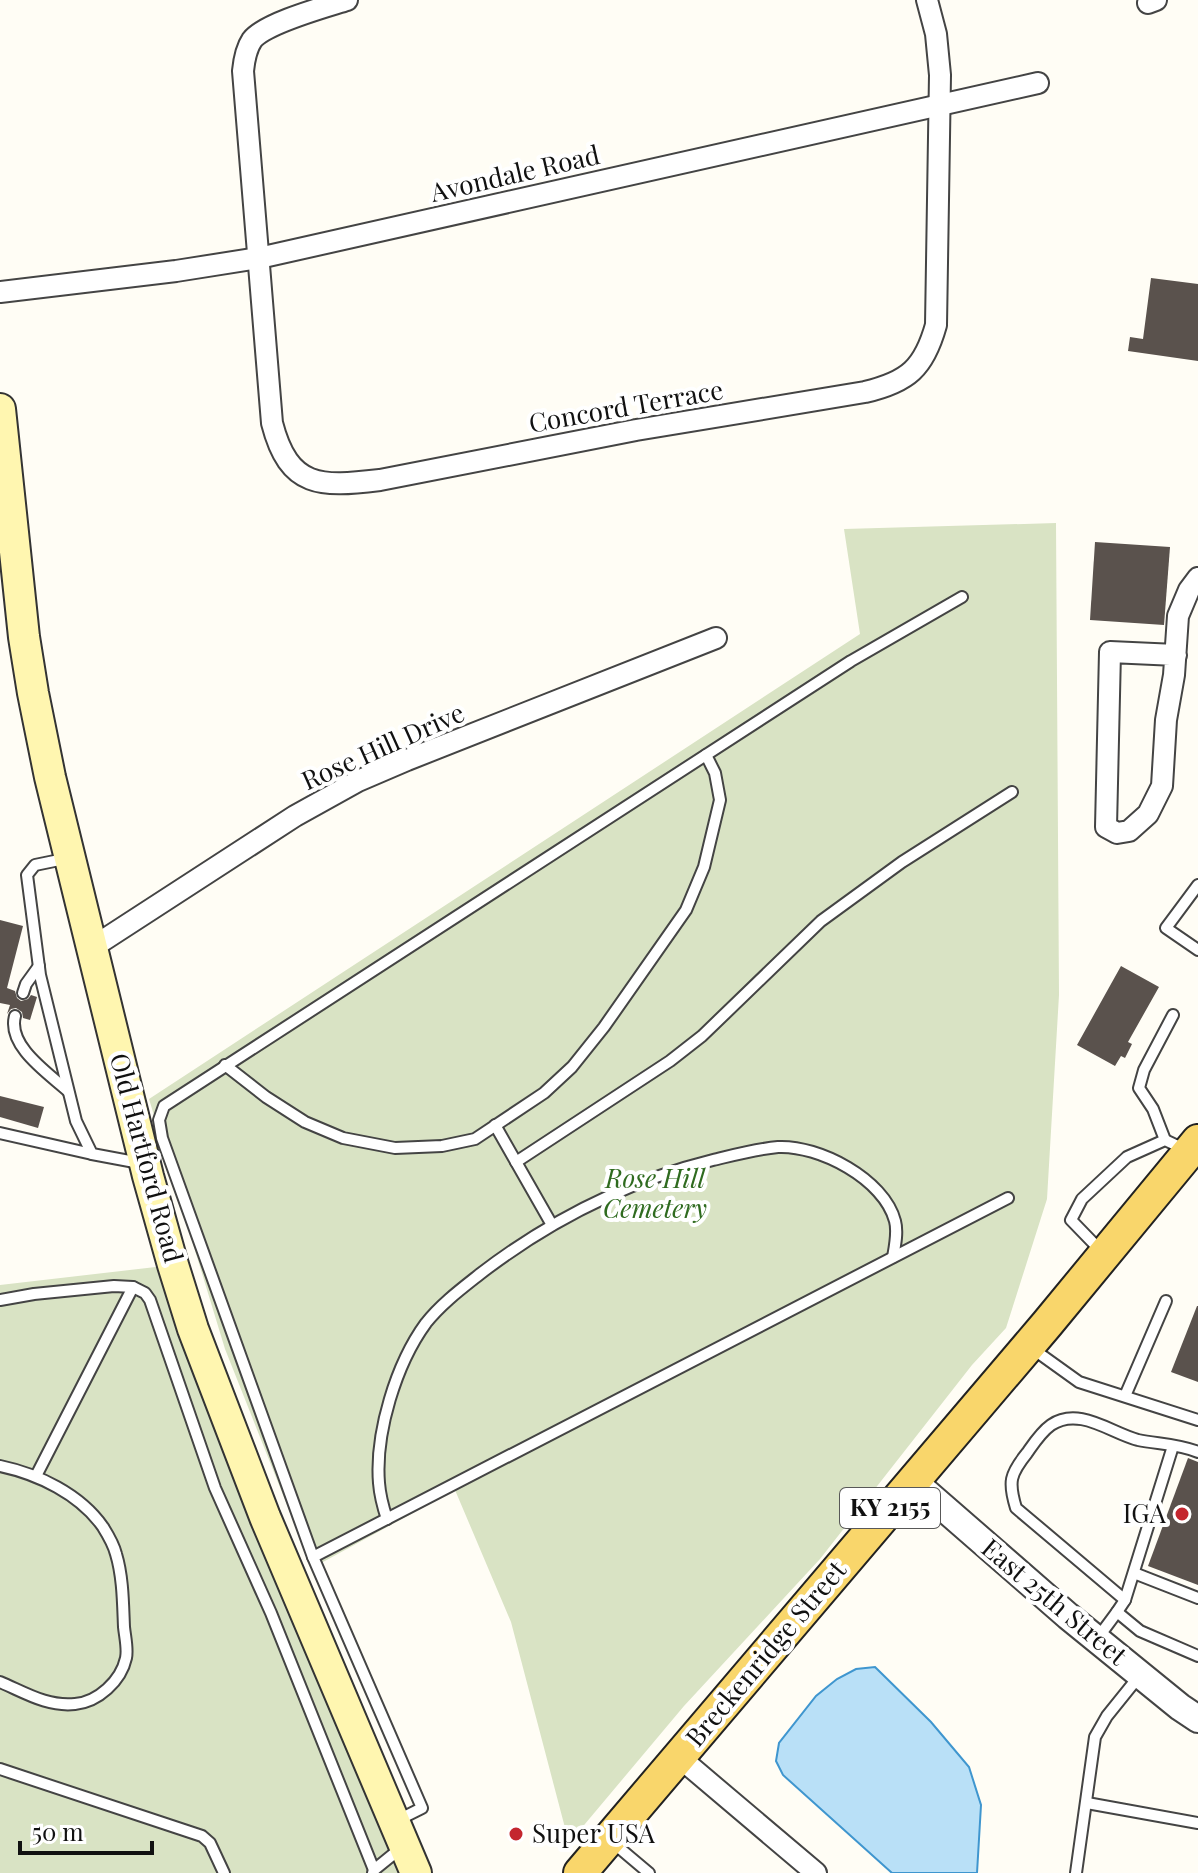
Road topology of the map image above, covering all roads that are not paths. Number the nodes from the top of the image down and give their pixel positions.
1 (347, 0) edge
2 (927, 0) edge
3 (1038, 83) dead end
4 (940, 105) junction
5 (259, 258) junction
6 (0, 292) edge
7 (0, 409) edge
8 (6, 523) edge
9 (1198, 578) edge
10 (962, 597) dead end
11 (716, 638) dead end
12 (1176, 655) junction
13 (706, 755) junction
14 (1012, 792) dead end
15 (71, 858) junction
16 (1198, 885) edge
17 (93, 947) junction
18 (1198, 950) edge
19 (39, 966) junction
20 (23, 993) dead end
21 (1173, 1015) dead end
22 (15, 1016) dead end
23 (225, 1065) junction
24 (69, 1092) junction
25 (495, 1125) junction
26 (0, 1133) edge
27 (1185, 1152) edge
28 (92, 1154) junction
29 (516, 1162) junction
30 (145, 1164) junction
31 (1008, 1198) dead end
32 (552, 1225) junction
33 (1104, 1255) junction
34 (893, 1257) junction
35 (133, 1287) junction
36 (0, 1300) edge
37 (1166, 1301) dead end
38 (1029, 1346) junction
39 (1125, 1396) junction
40 (1198, 1420) edge
41 (1173, 1446) junction
42 (1198, 1452) edge
43 (0, 1466) edge
44 (36, 1476) junction
45 (913, 1481) junction
46 (387, 1519) junction
47 (313, 1557) junction
48 (1134, 1573) junction
49 (1198, 1598) edge
50 (1125, 1600) junction
51 (1117, 1612) junction
52 (1096, 1639) junction
53 (1198, 1656) edge
54 (1140, 1675) junction
55 (0, 1682) edge
56 (1198, 1719) edge
57 (679, 1757) junction
58 (0, 1769) edge
59 (1087, 1803) junction
60 (1198, 1823) edge
61 (399, 1834) junction
62 (609, 1839) junction
63 (374, 1872) edge
64 (224, 1873) edge
65 (416, 1873) edge
66 (580, 1873) edge
67 (649, 1873) edge
68 (816, 1873) edge
69 (1076, 1873) edge

1 - 5 street, Concord Terrace
2 - 4 street, Concord Terrace
3 - 4 street, Avondale Road
4 - 5 street, Avondale Road
4 - 5 street, Concord Terrace
5 - 6 street, Avondale Road
7 - 8 main road, Old Hartford Road
8 - 15 main road, Old Hartford Road
9 - 12 street
10 - 13 lane
11 - 17 street, Rose Hill Drive
12 - 12 street
13 - 23 lane
13 - 25 lane
14 - 29 lane
15 - 17 main road, Old Hartford Road
15 - 19 lane
16 - 18 lane
17 - 30 main road, Old Hartford Road
19 - 20 lane
19 - 24 lane
21 - 27 lane
22 - 24 lane
23 - 25 lane
23 - 47 lane
24 - 28 lane
25 - 29 lane
26 - 28 lane
27 - 33 main road, Breckenridge Street / KY 2155
27 - 33 lane
28 - 30 lane
29 - 32 lane
30 - 61 main road, Old Hartford Road
31 - 34 lane
32 - 34 lane
32 - 46 lane
33 - 38 main road, Breckenridge Street / KY 2155
34 - 46 lane
35 - 36 lane
35 - 44 lane
35 - 63 lane
37 - 39 lane
38 - 39 lane
38 - 45 main road, Breckenridge Street / KY 2155
39 - 40 lane
41 - 42 lane
41 - 48 lane
41 - 50 lane
43 - 44 lane
44 - 55 lane
45 - 52 street, East 25th Street
45 - 57 main road, Breckenridge Street / KY 2155
46 - 47 lane
47 - 61 lane
48 - 49 lane
48 - 50 lane
50 - 51 lane
51 - 52 lane
51 - 53 lane
52 - 54 street, East 25th Street
54 - 56 street, East 25th Street
54 - 59 lane
57 - 62 main road, Breckenridge Street / KY 2155
57 - 68 street
58 - 64 lane
59 - 60 lane
59 - 69 lane
61 - 63 lane
61 - 65 main road, Old Hartford Road
62 - 66 main road, Breckenridge Street / KY 2155
62 - 67 lane

